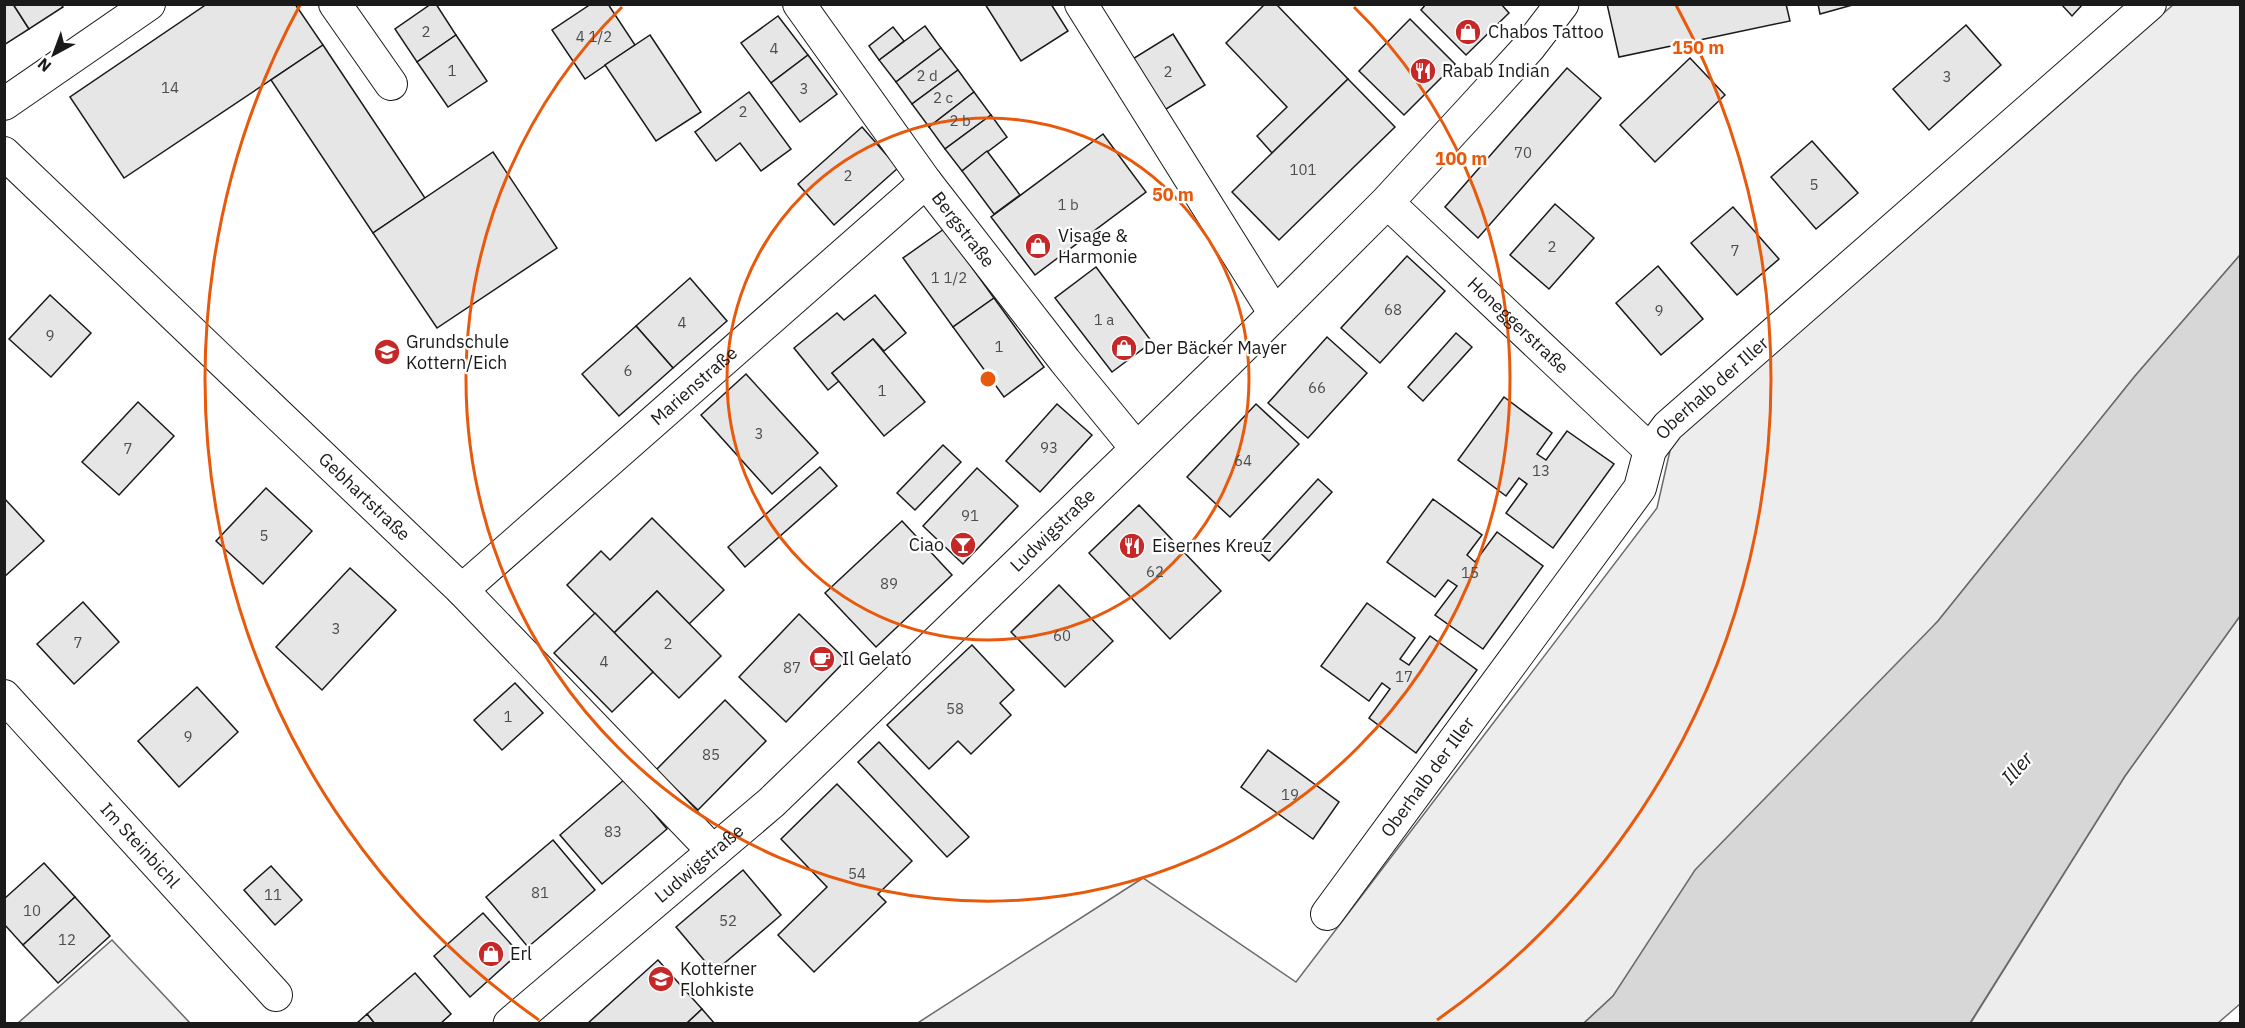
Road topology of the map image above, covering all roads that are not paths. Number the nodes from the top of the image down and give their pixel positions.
1 (150, 4) edge
2 (335, 4) edge
3 (799, 4) edge
4 (1081, 4) edge
5 (1562, 4) edge
6 (2150, 4) edge
7 (391, 84) dead end
8 (4, 104) edge
9 (4, 153) edge
10 (926, 182) junction
11 (1387, 202) junction
12 (1275, 314) junction
13 (1137, 449) junction
14 (1650, 450) junction
15 (462, 590) junction
16 (4, 696) edge
17 (714, 852) junction
18 (1327, 914) dead end
19 (276, 995) dead end
20 (510, 1023) edge

1 - 8 street
2 - 7 street
3 - 10 street, Bergstraße
4 - 12 street
5 - 11 street, Ludwigstraße
6 - 14 street, Oberhalb der Iller
9 - 15 street, Gebhartstraße
10 - 13 street, Bergstraße
10 - 15 street, Marienstraße
11 - 12 street, Ludwigstraße
11 - 14 street, Honeggerstraße
12 - 13 street, Ludwigstraße
13 - 17 street, Ludwigstraße
14 - 18 street, Oberhalb der Iller
15 - 17 street, Gebhartstraße
16 - 19 street, Im Steinbichl
17 - 20 street, Ludwigstraße

